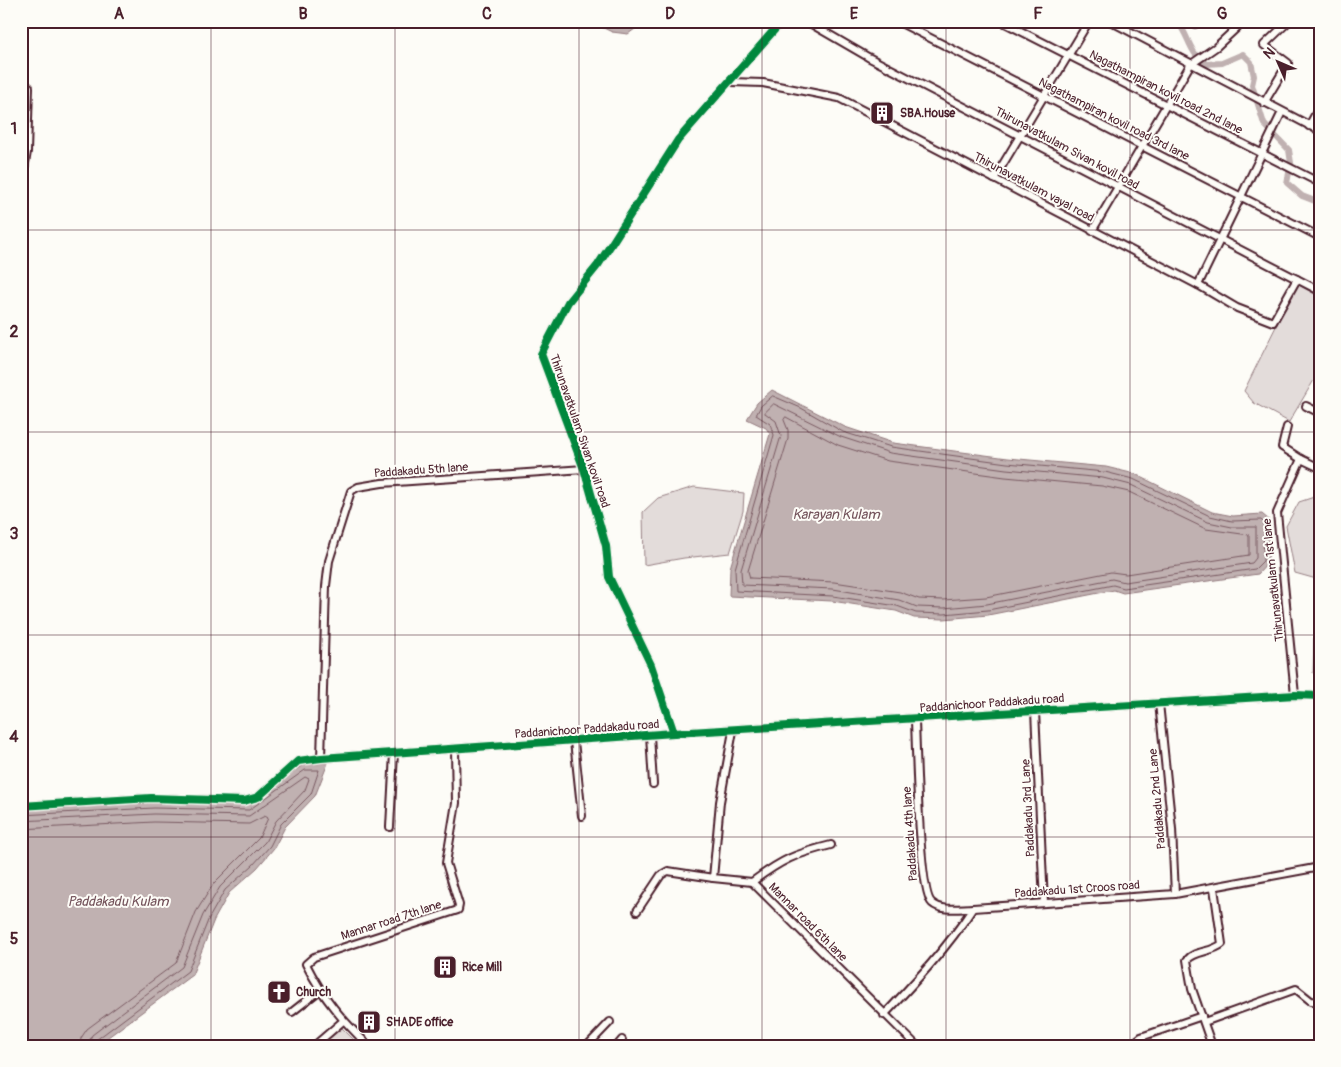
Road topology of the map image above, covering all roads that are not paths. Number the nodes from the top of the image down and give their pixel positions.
1 (782, 21) edge
2 (806, 21) edge
3 (897, 21) edge
4 (1001, 21) edge
5 (1089, 21) edge
6 (1110, 21) edge
7 (1244, 21) edge
8 (1289, 21) edge
9 (1068, 56) junction
10 (1190, 65) junction
11 (731, 82) junction
12 (29, 87) dead end
13 (1044, 96) junction
14 (1264, 103) junction
15 (1166, 105) junction
16 (1320, 106) edge
17 (1282, 112) junction
18 (1309, 126) junction
19 (1320, 131) edge
20 (1019, 135) junction
21 (1141, 146) junction
22 (1261, 153) junction
23 (994, 179) junction
24 (1320, 183) edge
25 (21, 186) edge
26 (1117, 187) junction
27 (1241, 196) junction
28 (1092, 231) junction
29 (1320, 237) edge
30 (1219, 239) junction
31 (1297, 279) junction
32 (1198, 284) junction
33 (1320, 291) edge
34 (1306, 406) dead end
35 (1320, 413) edge
36 (1287, 427) dead end
37 (1301, 459) junction
38 (584, 468) junction
39 (1320, 468) edge
40 (1295, 696) junction
41 (1320, 696) edge
42 (1159, 704) junction
43 (1035, 711) junction
44 (915, 720) junction
45 (733, 731) junction
46 (674, 734) junction
47 (650, 735) junction
48 (574, 740) junction
49 (455, 750) junction
50 (394, 753) junction
51 (321, 758) junction
52 (653, 784) dead end
53 (21, 806) edge
54 (582, 816) dead end
55 (390, 827) dead end
56 (831, 845) dead end
57 (1320, 867) edge
58 (713, 878) junction
59 (752, 882) junction
60 (1214, 888) junction
61 (1175, 894) junction
62 (1044, 903) junction
63 (973, 908) junction
64 (636, 911) dead end
65 (320, 990) junction
66 (1320, 1002) edge
67 (292, 1012) dead end
68 (884, 1015) junction
69 (1203, 1019) junction
70 (343, 1021) junction
71 (610, 1022) dead end
72 (622, 1040) dead end
73 (314, 1046) edge
74 (370, 1046) edge
75 (587, 1046) edge
76 (617, 1046) edge
77 (917, 1046) edge
78 (1130, 1046) edge
79 (1212, 1046) edge

1 - 11 street, Thirunavatkulam Sivan kovil road
2 - 20 street, Thirunavatkulam Sivan kovil road
3 - 13 street, Nagathampiran kovil road 3rd lane
4 - 9 street, Nagathampiran kovil road 2nd lane
5 - 9 street
6 - 10 street
7 - 10 street
8 - 14 street
9 - 13 street
9 - 15 street, Nagathampiran kovil road 2nd lane
10 - 14 street
10 - 15 street
11 - 23 street, Thirunavatkulam vayal road
11 - 38 street, Thirunavatkulam Sivan kovil road
12 - 25 street
13 - 20 street
13 - 21 street, Nagathampiran kovil road 3rd lane
14 - 17 street
15 - 21 street
15 - 22 street, Nagathampiran kovil road 2nd lane
16 - 18 street
17 - 18 street
17 - 22 street
18 - 19 street
20 - 23 street
20 - 26 street, Thirunavatkulam Sivan kovil road
21 - 26 street
21 - 27 street, Nagathampiran kovil road 3rd lane
22 - 24 street, Nagathampiran kovil road 2nd lane
22 - 27 street
23 - 28 street, Thirunavatkulam vayal road
26 - 28 street
26 - 30 street, Thirunavatkulam Sivan kovil road
27 - 29 street, Nagathampiran kovil road 3rd lane
27 - 30 street
28 - 32 street, Thirunavatkulam vayal road
30 - 31 street, Thirunavatkulam Sivan kovil road
30 - 32 street
31 - 32 street, Thirunavatkulam vayal road
31 - 33 street, Thirunavatkulam Sivan kovil road
34 - 35 street
36 - 37 street
37 - 39 street
37 - 40 street, Thirunavatkulam 1st lane
38 - 46 street, Thirunavatkulam Sivan kovil road
38 - 51 street, Paddakadu 5th lane
40 - 41 street, Paddanichoor Paddakadu road
40 - 42 street, Paddanichoor Paddakadu road
42 - 43 street, Paddanichoor Paddakadu road
42 - 61 street, Paddakadu 2nd Lane
43 - 44 street, Paddanichoor Paddakadu road
43 - 62 street, Paddakadu 3rd Lane
44 - 45 street, Paddanichoor Paddakadu road
44 - 63 street, Paddakadu 4th lane
45 - 46 street, Paddanichoor Paddakadu road
45 - 58 street
46 - 47 street, Paddanichoor Paddakadu road
47 - 48 street, Paddanichoor Paddakadu road
47 - 52 street
48 - 49 street, Paddanichoor Paddakadu road
48 - 54 street
49 - 50 street, Paddanichoor Paddakadu road
49 - 65 street, Mannar road 7th lane
50 - 51 street, Paddanichoor Paddakadu road
50 - 55 street
51 - 53 street, Paddanichoor Paddakadu road
56 - 59 street
57 - 60 street, Paddakadu 1st Croos road
58 - 59 street, Mannar road 6th lane
58 - 64 street, Mannar road 6th lane
59 - 68 street, Mannar road 6th lane
60 - 61 street, Paddakadu 1st Croos road
60 - 69 street
61 - 62 street, Paddakadu 1st Croos road
62 - 63 street, Paddakadu 1st Croos road
63 - 68 street
65 - 67 street
65 - 70 street, Mannar road 7th lane
66 - 69 street
68 - 77 street, Mannar road 6th lane
69 - 78 street
69 - 79 street
70 - 73 street
70 - 74 street, Mannar road 7th lane
71 - 75 street
72 - 76 street

